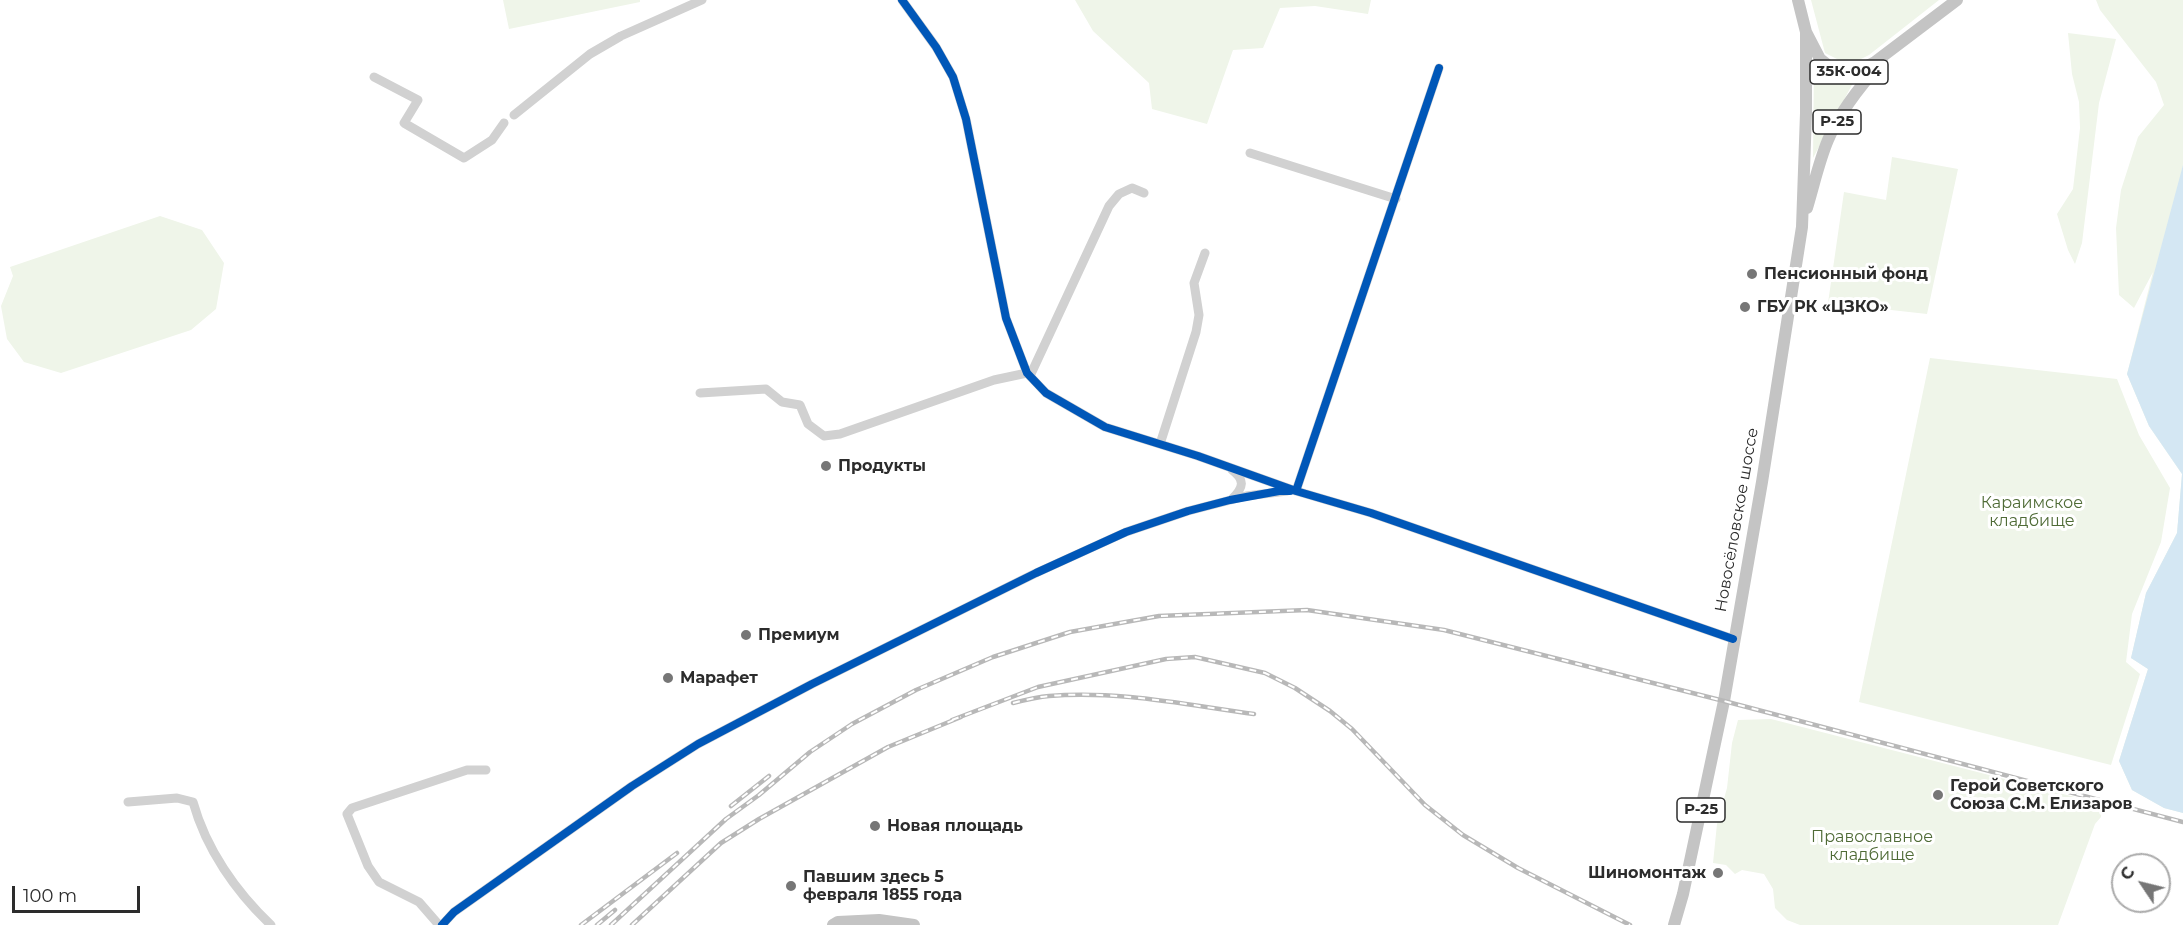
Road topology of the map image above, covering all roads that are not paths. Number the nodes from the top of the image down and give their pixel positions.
1 (702, 0) edge
2 (902, 0) edge
3 (1798, 0) edge
4 (1956, 0) edge
5 (1806, 32) junction
6 (1904, 40) junction
7 (1439, 68) dead end
8 (374, 77) dead end
9 (514, 115) dead end
10 (504, 123) dead end
11 (1250, 153) dead end
12 (1144, 193) dead end
13 (1396, 199) junction
14 (1802, 222) junction
15 (1205, 253) dead end
16 (1029, 374) junction
17 (700, 393) dead end
18 (1160, 444) junction
19 (1228, 467) junction
20 (1296, 491) junction
21 (1230, 500) junction
22 (1733, 639) junction
23 (486, 770) dead end
24 (128, 802) dead end
25 (1683, 894) junction
26 (897, 924) edge
27 (271, 925) edge
28 (441, 925) edge
29 (833, 925) edge
30 (914, 925) edge
31 (1674, 925) edge
32 (1682, 925) edge

1 - 9 street
2 - 16 street
3 - 5 main road, 35К-004
4 - 6 main road, 35К-004
5 - 6 main road, 35К-004
5 - 14 main road, Новосёловское шоссе / Р-25
6 - 14 main road, Новосёловское шоссе / Р-25
7 - 13 street
8 - 10 street
11 - 13 street
12 - 16 street
13 - 20 street
14 - 22 main road, Новосёловское шоссе / Р-25
15 - 18 street
16 - 17 street
16 - 18 street
18 - 19 street
19 - 20 street
19 - 21 street
20 - 21 street
20 - 22 street
21 - 28 street
22 - 25 main road, Новосёловское шоссе / Р-25
23 - 28 street
24 - 27 street
25 - 31 main road, Новосёловское шоссе
25 - 32 main road, Новосёловское шоссе
26 - 29 main road
26 - 30 main road

